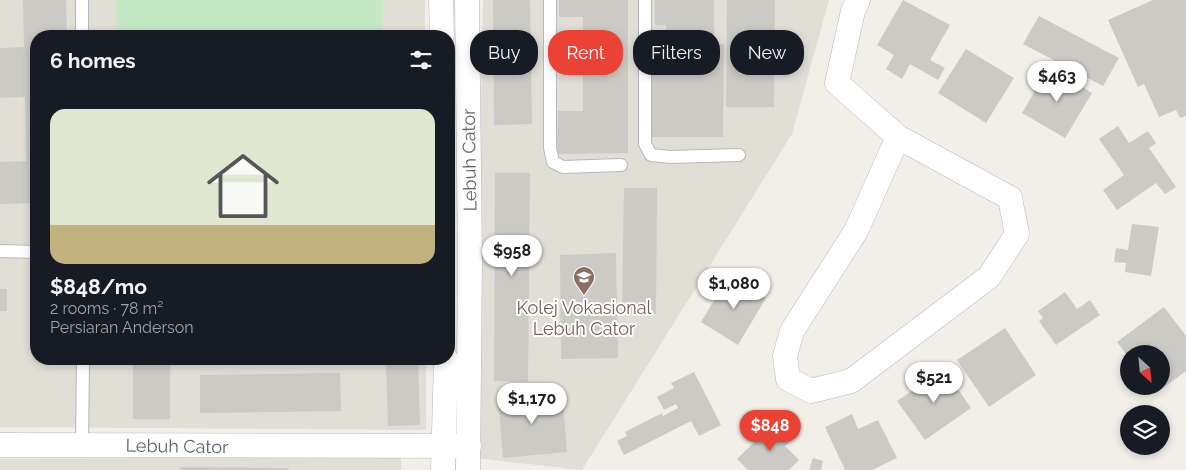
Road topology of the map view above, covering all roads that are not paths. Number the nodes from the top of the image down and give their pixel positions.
1 (82, 0) edge
2 (441, 0) edge
3 (467, 0) edge
4 (550, 0) edge
5 (645, 0) edge
6 (858, 0) edge
7 (82, 30) edge
8 (442, 30) edge
9 (898, 137) junction
10 (739, 155) dead end
11 (622, 165) dead end
12 (0, 251) edge
13 (30, 252) edge
14 (83, 365) edge
15 (446, 365) edge
16 (0, 444) edge
17 (82, 444) junction
18 (469, 446) junction
19 (444, 458) edge
20 (468, 470) edge

1 - 7 lane
2 - 8 street
3 - 18 street, Lebuh Cator
4 - 11 lane
5 - 10 lane
6 - 9 street
9 - 9 street
12 - 13 lane
14 - 17 lane
15 - 19 street
16 - 17 street, Lebuh Cator
17 - 19 street, Lebuh Cator
18 - 19 street, Lebuh Cator
18 - 20 street

